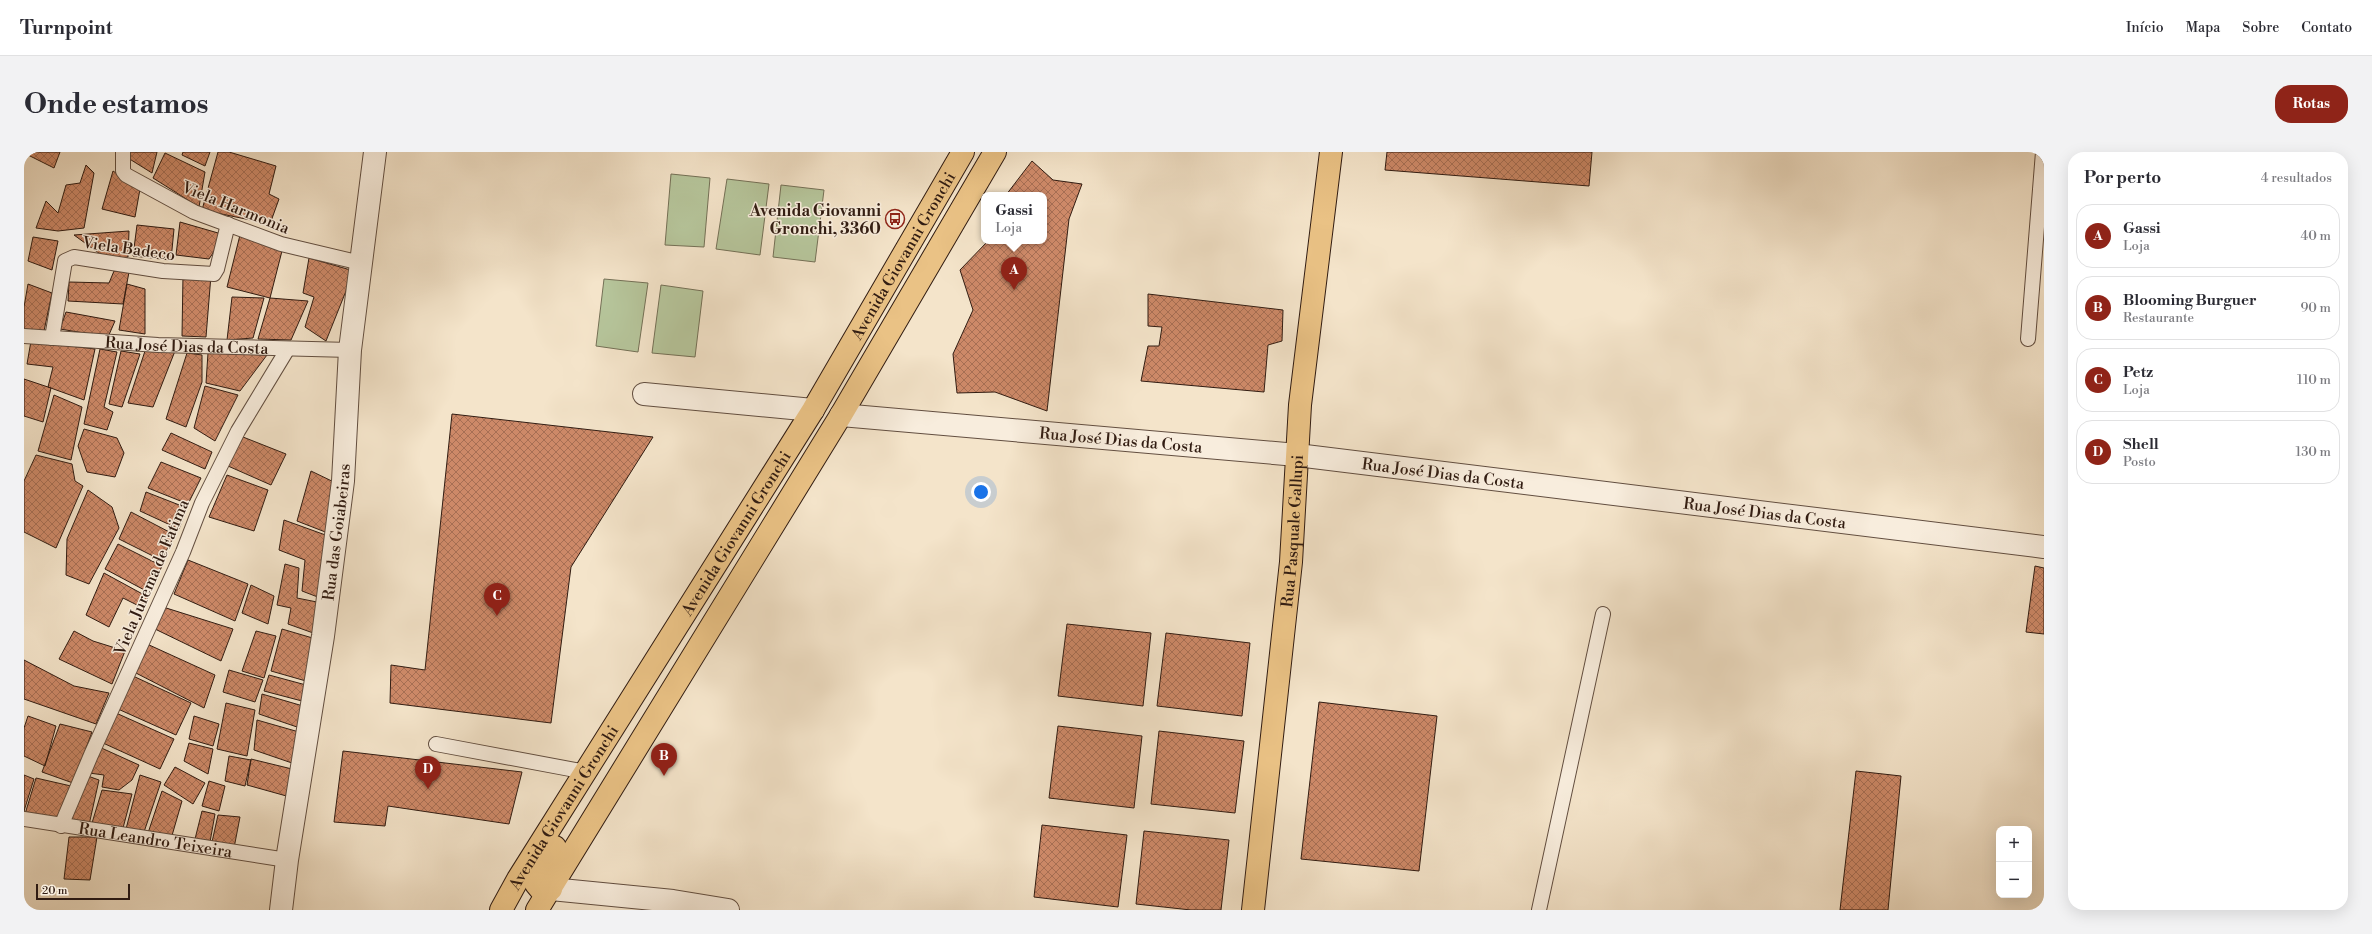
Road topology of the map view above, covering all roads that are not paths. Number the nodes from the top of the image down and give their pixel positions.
1 (123, 152) edge
2 (374, 152) edge
3 (963, 152) edge
4 (995, 152) edge
5 (1331, 152) edge
6 (2043, 152) edge
7 (228, 224) junction
8 (361, 263) junction
9 (24, 336) edge
10 (52, 338) junction
11 (2028, 339) dead end
12 (287, 350) junction
13 (350, 350) junction
14 (644, 394) dead end
15 (813, 410) junction
16 (841, 415) junction
17 (1297, 455) junction
18 (2044, 547) edge
19 (1603, 614) dead end
20 (608, 736) junction
21 (436, 744) dead end
22 (586, 772) junction
23 (24, 819) edge
24 (61, 826) junction
25 (287, 860) junction
26 (551, 889) junction
27 (281, 910) edge
28 (501, 910) edge
29 (538, 910) edge
30 (728, 910) edge
31 (1253, 910) edge
32 (1539, 910) edge

1 - 7 lane, Viela Harmonia
2 - 8 street, Rua das Goiabeiras
3 - 15 main road, Avenida Giovanni Gronchi
4 - 16 main road, Avenida Giovanni Gronchi
5 - 17 main road, Rua Pasquale Gallupi
6 - 11 lane
7 - 8 lane, Viela Harmonia
7 - 10 lane, Viela Badeco
8 - 13 street, Rua das Goiabeiras
9 - 10 lane, Rua José Dias da Costa
10 - 12 lane, Rua José Dias da Costa
12 - 13 lane, Rua José Dias da Costa
12 - 24 lane, Viela Jurema de Fatima
13 - 25 street, Rua das Goiabeiras
14 - 15 street
15 - 20 main road, Avenida Giovanni Gronchi
16 - 17 street, Rua José Dias da Costa
16 - 26 main road, Avenida Giovanni Gronchi
17 - 18 street, Rua José Dias da Costa
17 - 31 main road, Rua Pasquale Gallupi
19 - 32 lane
20 - 22 main road, Avenida Giovanni Gronchi
20 - 26 main road
21 - 22 lane
22 - 28 main road, Avenida Giovanni Gronchi
23 - 24 lane, Rua Leandro Teixeira
24 - 25 lane, Rua Leandro Teixeira
25 - 27 street, Rua das Goiabeiras
26 - 29 main road, Avenida Giovanni Gronchi
26 - 30 street

